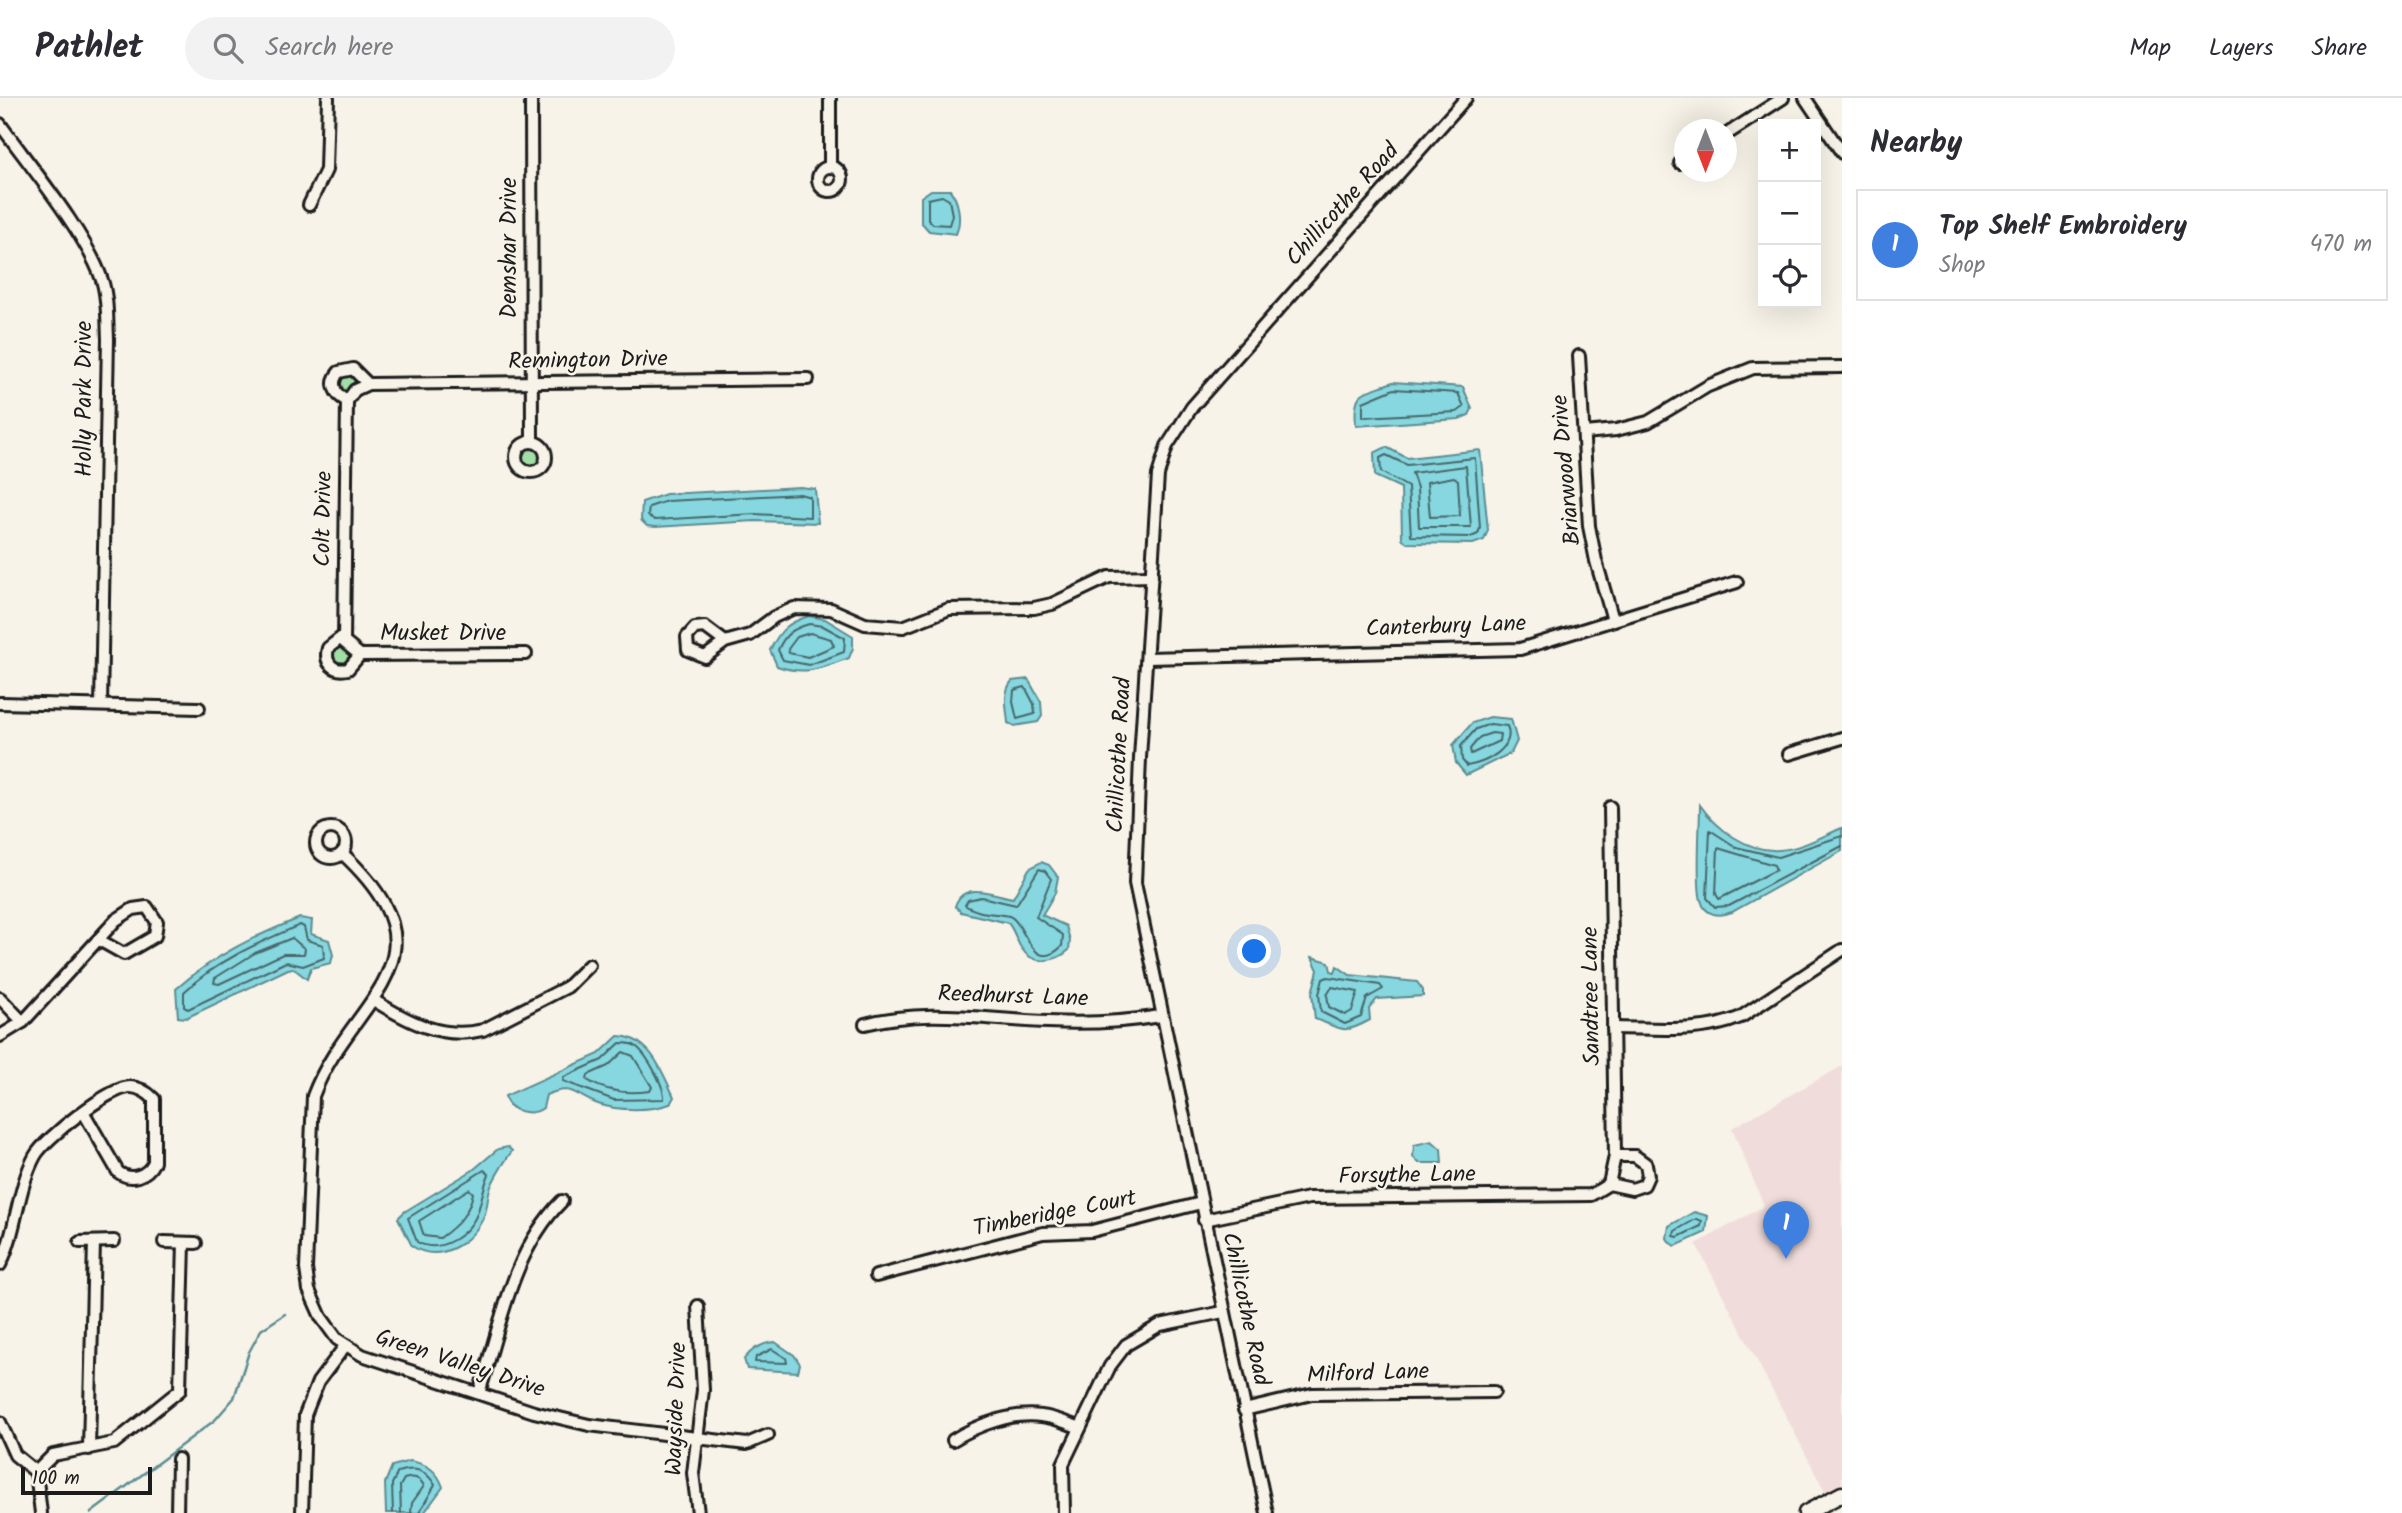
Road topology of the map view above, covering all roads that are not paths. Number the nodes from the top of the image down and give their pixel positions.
1 (328, 98) edge
2 (531, 98) edge
3 (830, 98) edge
4 (1783, 98) edge
5 (1805, 98) edge
6 (1461, 101) edge
7 (0, 124) edge
8 (1737, 128) edge
9 (1842, 153) edge
10 (830, 166) dead end
11 (309, 205) dead end
12 (1579, 356) dead end
13 (1842, 366) edge
14 (808, 379) dead end
15 (531, 383) junction
16 (368, 384) junction
17 (347, 401) junction
18 (1584, 433) junction
19 (532, 441) dead end
20 (1152, 576) junction
21 (1737, 582) dead end
22 (1613, 620) junction
23 (342, 637) junction
24 (725, 642) dead end
25 (360, 654) junction
26 (526, 654) dead end
27 (1147, 658) junction
28 (0, 703) edge
29 (101, 705) junction
30 (199, 708) dead end
31 (1842, 738) edge
32 (1788, 754) dead end
33 (1610, 807) dead end
34 (342, 853) dead end
35 (99, 940) junction
36 (1842, 950) edge
37 (589, 965) dead end
38 (0, 998) edge
39 (375, 1002) junction
40 (1161, 1016) junction
41 (23, 1022) junction
42 (866, 1024) dead end
43 (1613, 1028) junction
44 (0, 1036) edge
45 (84, 1112) junction
46 (1615, 1156) junction
47 (1609, 1184) junction
48 (562, 1201) dead end
49 (1201, 1203) junction
50 (1204, 1220) junction
51 (114, 1241) dead end
52 (80, 1242) dead end
53 (94, 1242) junction
54 (164, 1242) dead end
55 (184, 1243) junction
56 (196, 1243) dead end
57 (0, 1265) edge
58 (876, 1276) dead end
59 (698, 1306) dead end
60 (1223, 1312) junction
61 (345, 1346) junction
62 (1494, 1392) dead end
63 (479, 1393) junction
64 (1244, 1410) junction
65 (0, 1422) edge
66 (1078, 1427) junction
67 (768, 1435) dead end
68 (698, 1438) junction
69 (953, 1440) dead end
70 (89, 1449) junction
71 (178, 1459) dead end
72 (36, 1472) junction
73 (1842, 1494) edge
74 (41, 1513) edge
75 (177, 1513) edge
76 (302, 1513) edge
77 (698, 1513) edge
78 (1065, 1513) edge
79 (1268, 1513) edge
80 (1806, 1513) edge

1 - 11 street
2 - 15 street, Demshar Drive
3 - 10 street
4 - 8 street
5 - 9 street
6 - 20 street, Chillicothe Road
7 - 29 street, Holly Park Drive
12 - 18 street, Briarwood Drive
13 - 18 street
14 - 15 street, Remington Drive
15 - 16 street, Remington Drive
15 - 19 street, Demshar Drive
16 - 17 street
16 - 17 street, Colt Drive
17 - 23 street, Colt Drive
18 - 22 street, Briarwood Drive
20 - 24 street
20 - 27 street, Chillicothe Road
21 - 22 street, Canterbury Lane
22 - 27 street, Canterbury Lane
23 - 25 street
23 - 25 street, Colt Drive
25 - 26 street, Musket Drive
27 - 40 street, Chillicothe Road
28 - 29 street
29 - 30 street
31 - 32 street
33 - 43 street, Sandtree Lane
34 - 39 street, Green Valley Drive
35 - 35 street
35 - 41 street
36 - 43 street
37 - 39 street
38 - 41 street
39 - 61 street, Green Valley Drive
40 - 42 street, Reedhurst Lane
40 - 49 street, Chillicothe Road
41 - 44 street
43 - 46 street, Sandtree Lane
45 - 45 street
45 - 57 street
46 - 47 street, Sandtree Lane
46 - 47 street
47 - 50 street, Forsythe Lane
48 - 63 street
49 - 50 street, Chillicothe Road
49 - 58 street, Timberidge Court
50 - 60 street, Chillicothe Road
51 - 53 street
52 - 53 street
53 - 70 street
54 - 55 street
55 - 56 street
55 - 70 street
59 - 68 street, Wayside Drive
60 - 64 street, Chillicothe Road
60 - 66 street
61 - 63 street, Green Valley Drive
61 - 76 street
62 - 64 street, Milford Lane
63 - 68 street, Green Valley Drive
64 - 79 street, Chillicothe Road
65 - 72 street
66 - 69 street
66 - 78 street
67 - 68 street, Green Valley Drive
68 - 77 street, Wayside Drive
70 - 72 street
71 - 75 street
72 - 74 street
73 - 80 main road

